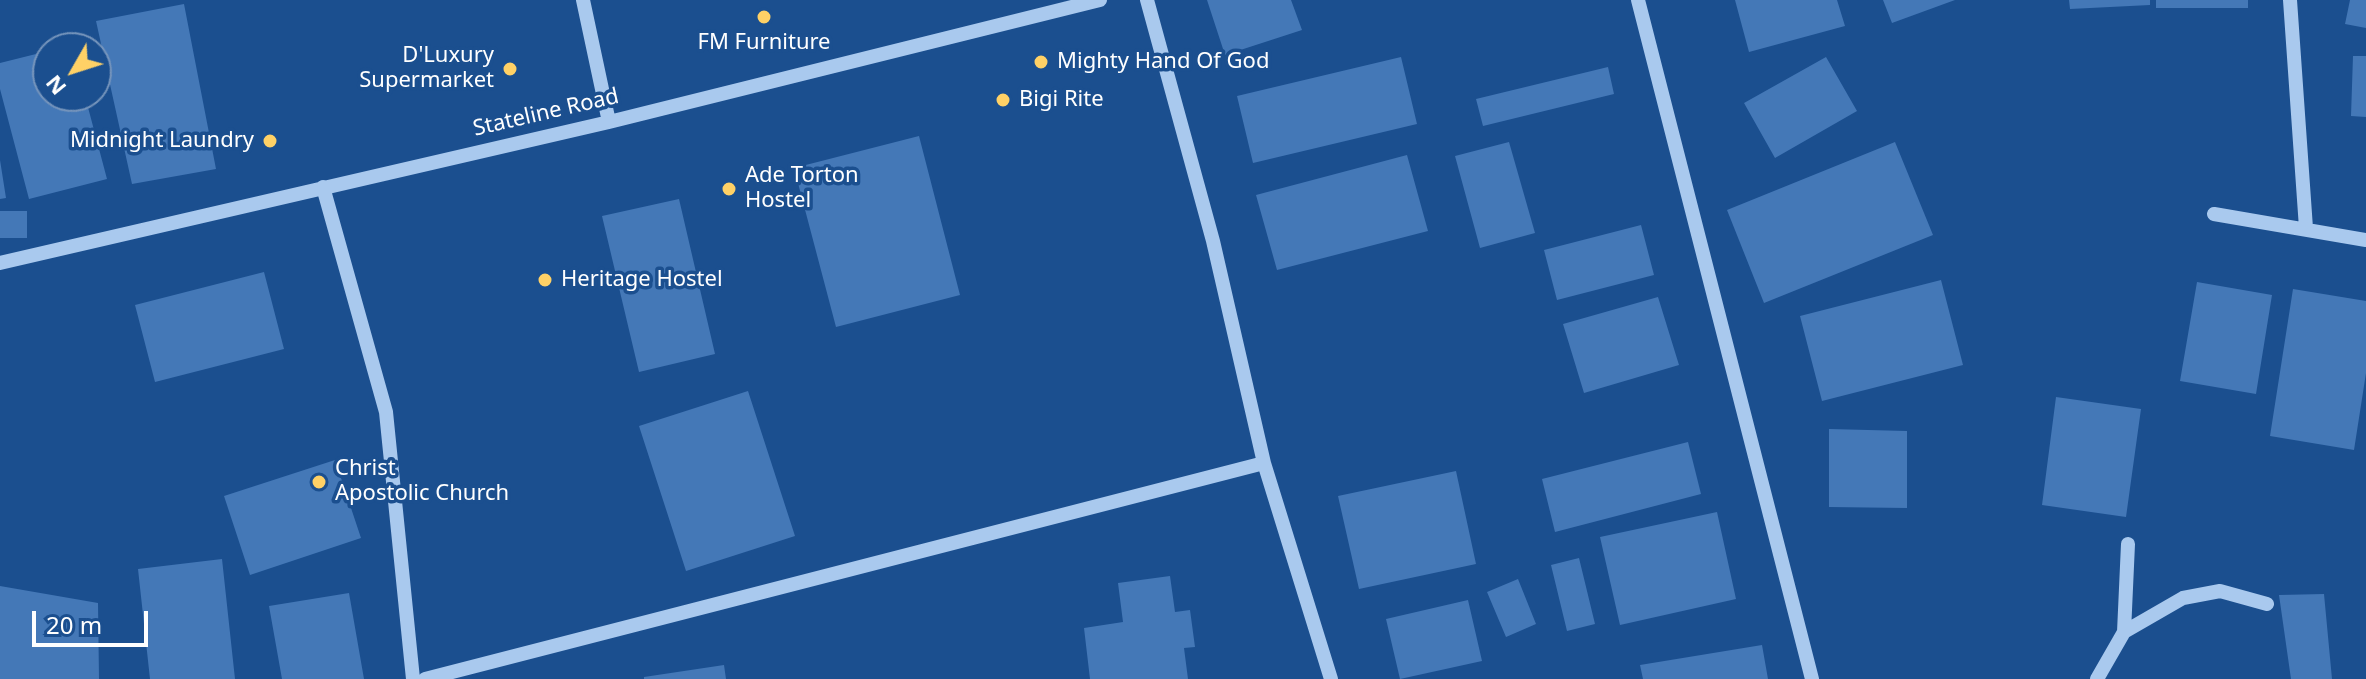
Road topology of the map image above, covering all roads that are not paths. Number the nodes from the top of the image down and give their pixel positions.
1 (583, 0) edge
2 (1100, 0) edge
3 (1147, 0) edge
4 (1638, 0) edge
5 (2290, 0) edge
6 (609, 122) junction
7 (323, 187) junction
8 (2214, 214) dead end
9 (2306, 228) junction
10 (2366, 240) edge
11 (0, 263) edge
12 (1264, 463) junction
13 (2128, 544) dead end
14 (2267, 604) dead end
15 (2124, 632) junction
16 (413, 679) edge
17 (425, 679) edge
18 (1331, 679) edge
19 (1812, 679) edge
20 (2097, 679) edge

1 - 6 street
2 - 6 street, Stateline Road
3 - 12 street
4 - 19 street
5 - 9 street
6 - 7 street, Stateline Road
7 - 11 street, Stateline Road
7 - 16 street
8 - 9 street
9 - 10 street
12 - 17 street
12 - 18 street
13 - 15 street
14 - 15 street
15 - 20 street

